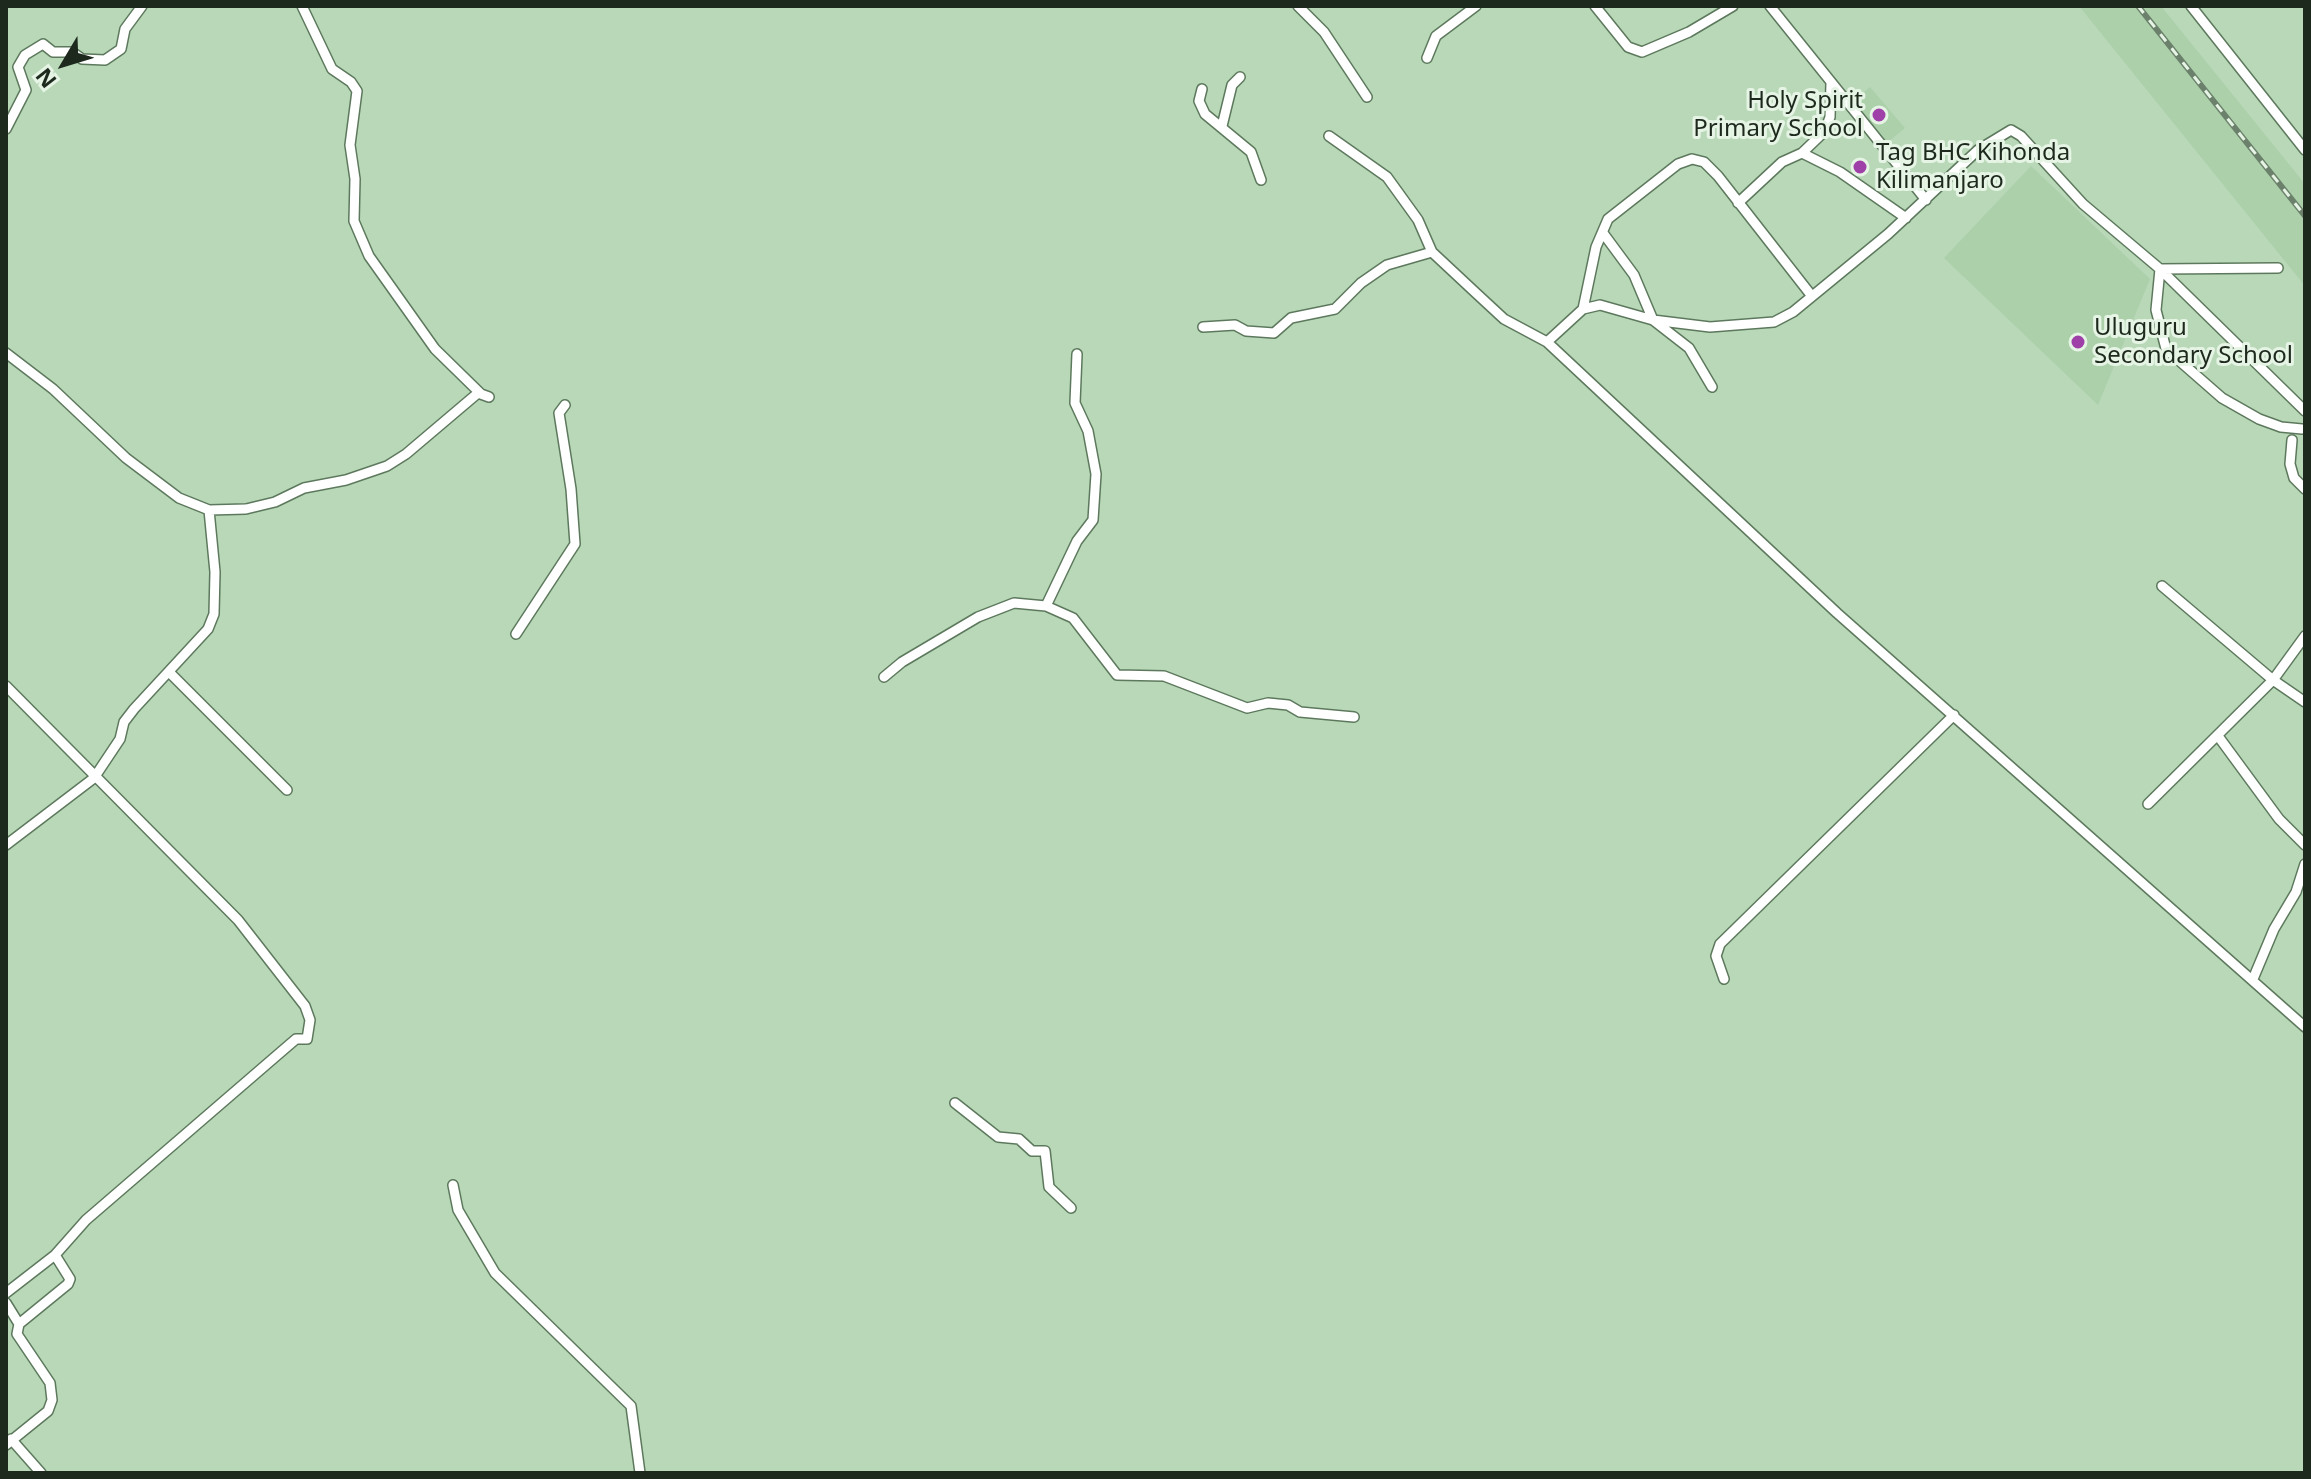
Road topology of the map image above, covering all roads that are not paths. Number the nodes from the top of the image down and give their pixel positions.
1 (142, 6) edge
2 (302, 6) edge
3 (1298, 6) edge
4 (1476, 6) edge
5 (1595, 6) edge
6 (1733, 6) edge
7 (1770, 6) edge
8 (2191, 6) edge
9 (1427, 58) dead end
10 (1240, 77) dead end
11 (1831, 83) junction
12 (1202, 89) dead end
13 (1367, 97) dead end
14 (1222, 126) junction
15 (6, 129) edge
16 (1329, 136) dead end
17 (2305, 150) edge
18 (1802, 153) junction
19 (1261, 180) dead end
20 (1926, 200) junction
21 (1738, 203) junction
22 (1906, 218) junction
23 (1603, 233) junction
24 (1432, 252) junction
25 (2278, 268) dead end
26 (2160, 269) junction
27 (1811, 295) junction
28 (1583, 309) junction
29 (1653, 320) junction
30 (1203, 327) dead end
31 (1547, 342) junction
32 (6, 353) edge
33 (1077, 354) dead end
34 (1712, 387) dead end
35 (565, 405) dead end
36 (2305, 411) edge
37 (2302, 429) dead end
38 (2292, 440) dead end
39 (2305, 489) edge
40 (209, 510) junction
41 (2162, 586) dead end
42 (1046, 606) junction
43 (516, 634) dead end
44 (2305, 636) edge
45 (170, 673) junction
46 (884, 677) dead end
47 (2273, 680) junction
48 (6, 686) edge
49 (2305, 702) edge
50 (1954, 715) junction
51 (1354, 717) dead end
52 (2218, 736) junction
53 (94, 778) junction
54 (287, 790) dead end
55 (2148, 804) dead end
56 (6, 845) edge
57 (2305, 845) edge
58 (2305, 864) edge
59 (1724, 979) dead end
60 (2253, 979) junction
61 (2305, 1027) edge
62 (955, 1103) dead end
63 (453, 1185) dead end
64 (1071, 1208) dead end
65 (55, 1255) junction
66 (6, 1293) edge
67 (6, 1303) edge
68 (19, 1324) junction
69 (9, 1442) edge
70 (41, 1473) edge
71 (640, 1473) edge

1 - 15 street
2 - 40 street
3 - 13 street
4 - 9 street
5 - 6 street
7 - 11 street
8 - 17 street
10 - 14 street
11 - 18 street
11 - 20 street
12 - 14 street
14 - 19 street
16 - 24 street
18 - 21 street
18 - 22 street
20 - 22 street
20 - 26 street
21 - 23 street
21 - 27 street
22 - 27 street
23 - 28 street
23 - 29 street
24 - 30 street
24 - 31 street
25 - 26 street
26 - 36 street
26 - 37 street
27 - 29 street
28 - 29 street
28 - 31 street
29 - 34 street
31 - 50 street
32 - 40 street
33 - 42 street
35 - 43 street
38 - 39 street
40 - 45 street
41 - 47 street
42 - 46 street
42 - 51 street
44 - 47 street
45 - 53 street
45 - 54 street
47 - 49 street
47 - 52 street
48 - 53 street
50 - 59 street
50 - 60 street
52 - 55 street
52 - 57 street
53 - 56 street
53 - 65 street
58 - 60 street
60 - 61 street
62 - 64 street
63 - 71 street
65 - 66 street
65 - 68 street
67 - 68 street
68 - 69 street
69 - 70 street

